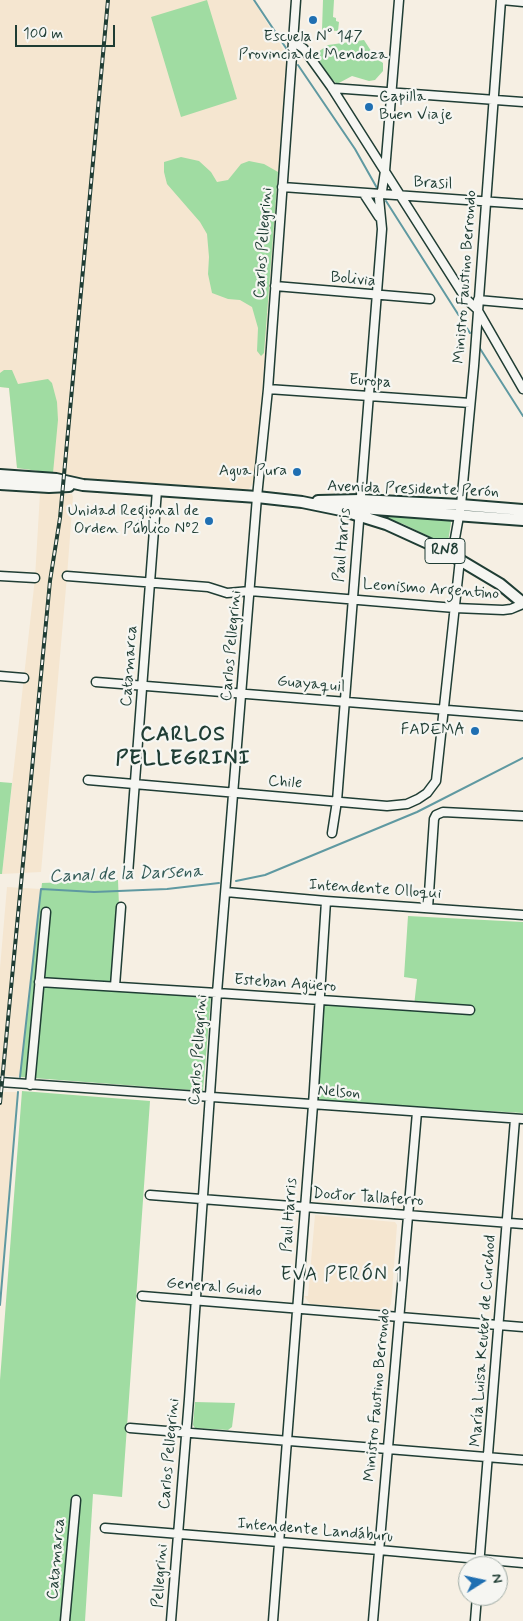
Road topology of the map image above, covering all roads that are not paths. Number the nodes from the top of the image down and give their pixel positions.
1 (296, 0) edge
2 (399, 0) edge
3 (502, 0) edge
4 (523, 2) edge
5 (292, 40) junction
6 (332, 88) junction
7 (392, 94) junction
8 (493, 100) junction
9 (523, 102) edge
10 (385, 170) junction
11 (282, 187) junction
12 (361, 193) junction
13 (380, 195) junction
14 (402, 196) junction
15 (485, 201) junction
16 (523, 204) edge
17 (382, 225) junction
18 (275, 286) junction
19 (376, 296) junction
20 (430, 300) dead end
21 (478, 300) junction
22 (523, 304) edge
23 (477, 309) junction
24 (268, 389) junction
25 (523, 389) edge
26 (369, 396) junction
27 (470, 403) junction
28 (0, 475) edge
29 (0, 484) edge
30 (83, 485) junction
31 (157, 490) junction
32 (257, 497) junction
33 (302, 502) junction
34 (461, 505) junction
35 (360, 507) junction
36 (523, 510) edge
37 (460, 516) junction
38 (523, 520) edge
39 (456, 557) junction
40 (0, 576) edge
41 (67, 576) dead end
42 (35, 578) dead end
43 (149, 583) junction
44 (250, 591) junction
45 (352, 599) junction
46 (523, 603) edge
47 (456, 608) junction
48 (0, 676) edge
49 (24, 678) dead end
50 (96, 682) dead end
51 (142, 686) junction
52 (241, 693) junction
53 (344, 702) junction
54 (444, 710) junction
55 (523, 716) edge
56 (88, 780) dead end
57 (134, 784) junction
58 (234, 792) junction
59 (418, 799) joint
60 (336, 801) junction
61 (523, 816) edge
62 (332, 832) dead end
63 (128, 874) dead end
64 (226, 892) junction
65 (326, 901) junction
66 (122, 907) dead end
67 (428, 908) junction
68 (46, 912) dead end
69 (523, 914) edge
70 (39, 982) junction
71 (115, 986) junction
72 (217, 993) junction
73 (319, 1000) junction
74 (470, 1010) dead end
75 (0, 1082) edge
76 (30, 1085) junction
77 (210, 1098) junction
78 (313, 1105) junction
79 (417, 1112) junction
80 (519, 1119) edge
81 (150, 1195) dead end
82 (203, 1199) junction
83 (305, 1207) junction
84 (408, 1215) junction
85 (507, 1222) junction
86 (523, 1224) edge
87 (142, 1296) dead end
88 (195, 1300) junction
89 (297, 1308) junction
90 (399, 1317) junction
91 (499, 1325) junction
92 (523, 1327) edge
93 (130, 1428) dead end
94 (186, 1431) junction
95 (287, 1440) junction
96 (388, 1448) junction
97 (489, 1457) junction
98 (523, 1460) edge
99 (76, 1500) dead end
100 (105, 1528) dead end
101 (178, 1534) junction
102 (280, 1542) junction
103 (379, 1550) junction
104 (481, 1556) edge
105 (458, 1560) edge
106 (508, 1563) edge
107 (523, 1563) edge
108 (476, 1606) edge
109 (65, 1621) edge
110 (171, 1621) edge
111 (273, 1621) edge
112 (373, 1621) edge
113 (475, 1621) edge

1 - 5 street, Carlos Pellegrini
2 - 7 street
3 - 4 street
3 - 8 street, Ministro Faustino Berrondo
5 - 6 street
5 - 11 street, Carlos Pellegrini
6 - 7 street
6 - 10 street
7 - 8 street
7 - 10 street
8 - 9 street
8 - 15 street, Ministro Faustino Berrondo
10 - 13 street, Paul Harris
10 - 14 street
11 - 12 street
11 - 18 street, Carlos Pellegrini
12 - 13 street, Brasil
12 - 17 street
13 - 14 street, Brasil
13 - 17 street, Paul Harris
14 - 15 street, Brasil
14 - 23 street
15 - 16 street, Brasil
15 - 21 street, Ministro Faustino Berrondo
17 - 19 street, Paul Harris
18 - 19 street, Bolivia
18 - 24 street, Carlos Pellegrini
19 - 20 street, Bolivia
19 - 26 street, Paul Harris
21 - 22 street
21 - 23 street, Ministro Faustino Berrondo
23 - 25 street
23 - 27 street, Ministro Faustino Berrondo
24 - 26 street, Europa
24 - 32 street, Carlos Pellegrini
26 - 27 street, Europa
26 - 35 street, Paul Harris
27 - 34 street, Ministro Faustino Berrondo
28 - 30 main road, Avenida Presidente Perón
29 - 30 main road, Avenida Presidente Perón
30 - 31 main road, Avenida Presidente Perón
31 - 32 main road, Avenida Presidente Perón
31 - 43 street, Catamarca
32 - 33 main road, Avenida Presidente Perón
32 - 44 street, Carlos Pellegrini
33 - 35 main road, Avenida Presidente Perón
33 - 35 main road, Avenida Presidente Perón
34 - 35 main road, Avenida Presidente Perón
34 - 36 main road, Avenida Presidente Perón
34 - 37 street, Ministro Faustino Berrondo
35 - 37 main road, Avenida Presidente Perón
35 - 39 main road, RN8
35 - 45 street, Paul Harris
37 - 38 main road, Avenida Presidente Perón
37 - 39 street, Ministro Faustino Berrondo
39 - 46 main road, RN8
39 - 47 street, Ministro Faustino Berrondo
40 - 42 street
41 - 43 street, Leonismo Argentino
43 - 44 street, Leonismo Argentino
43 - 51 street, Catamarca
44 - 45 street, Leonismo Argentino
44 - 52 street, Carlos Pellegrini
45 - 47 street, Leonismo Argentino
45 - 53 street, Paul Harris
46 - 47 street, Leonismo Argentino
47 - 54 street, Ministro Faustino Berrondo
48 - 49 street
50 - 51 street, Guayaquil
51 - 52 street, Guayaquil
51 - 57 street, Catamarca
52 - 53 street, Guayaquil
52 - 58 street, Carlos Pellegrini
53 - 54 street, Guayaquil
53 - 60 street, Paul Harris
54 - 55 street, Guayaquil
54 - 59 street, Ministro Faustino Berrondo
56 - 57 street, Chile
57 - 58 street, Chile
57 - 63 street, Catamarca
58 - 60 street, Chile
58 - 64 street, Carlos Pellegrini
59 - 60 street, Chile
60 - 62 street, Paul Harris
61 - 67 street
64 - 65 street, Intendente Olloqui
64 - 72 street, Carlos Pellegrini
65 - 67 street, Intendente Olloqui
65 - 73 street, Paul Harris
66 - 71 street
67 - 69 street, Intendente Olloqui
68 - 70 street
70 - 71 street, Esteban Agüero
70 - 76 street
71 - 72 street, Esteban Agüero
72 - 73 street, Esteban Agüero
72 - 77 street, Carlos Pellegrini
73 - 74 street, Esteban Agüero
73 - 78 street, Paul Harris
75 - 76 street, Nelson
76 - 77 street, Nelson
77 - 78 street, Nelson
77 - 82 street, Carlos Pellegrini
78 - 79 street, Nelson
78 - 83 street, Paul Harris
79 - 80 street, Nelson
79 - 84 street, Ministro Faustino Berrondo
80 - 85 street, María Luisa Keuter de Curchod
81 - 82 street, Doctor Tallaferro
82 - 83 street, Doctor Tallaferro
82 - 88 street, Carlos Pellegrini
83 - 84 street, Doctor Tallaferro
83 - 89 street, Paul Harris
84 - 85 street, Doctor Tallaferro
84 - 90 street, Ministro Faustino Berrondo
85 - 86 street, Doctor Tallaferro
85 - 91 street, María Luisa Keuter de Curchod
87 - 88 street, General Guido
88 - 89 street, General Guido
88 - 94 street, Carlos Pellegrini
89 - 90 street, General Guido
89 - 95 street, Paul Harris
90 - 91 street, General Guido
90 - 96 street, Ministro Faustino Berrondo
91 - 92 street, General Guido
91 - 97 street, María Luisa Keuter de Curchod
93 - 94 street
94 - 95 street
94 - 101 street, Carlos Pellegrini
95 - 96 street
95 - 102 street, Paul Harris
96 - 97 street
96 - 103 street, Ministro Faustino Berrondo
97 - 98 street
97 - 104 street, María Luisa Keuter de Curchod
99 - 109 street, Catamarca
100 - 101 street, Intendente Landáburu
101 - 102 street, Intendente Landáburu
101 - 110 street, Pellegrini
102 - 103 street, Intendente Landáburu
102 - 111 street, Paul Harris
103 - 105 street, Intendente Landáburu
103 - 112 street, Ministro Faustino Berrondo
106 - 107 street, Intendente Landáburu
108 - 113 street

